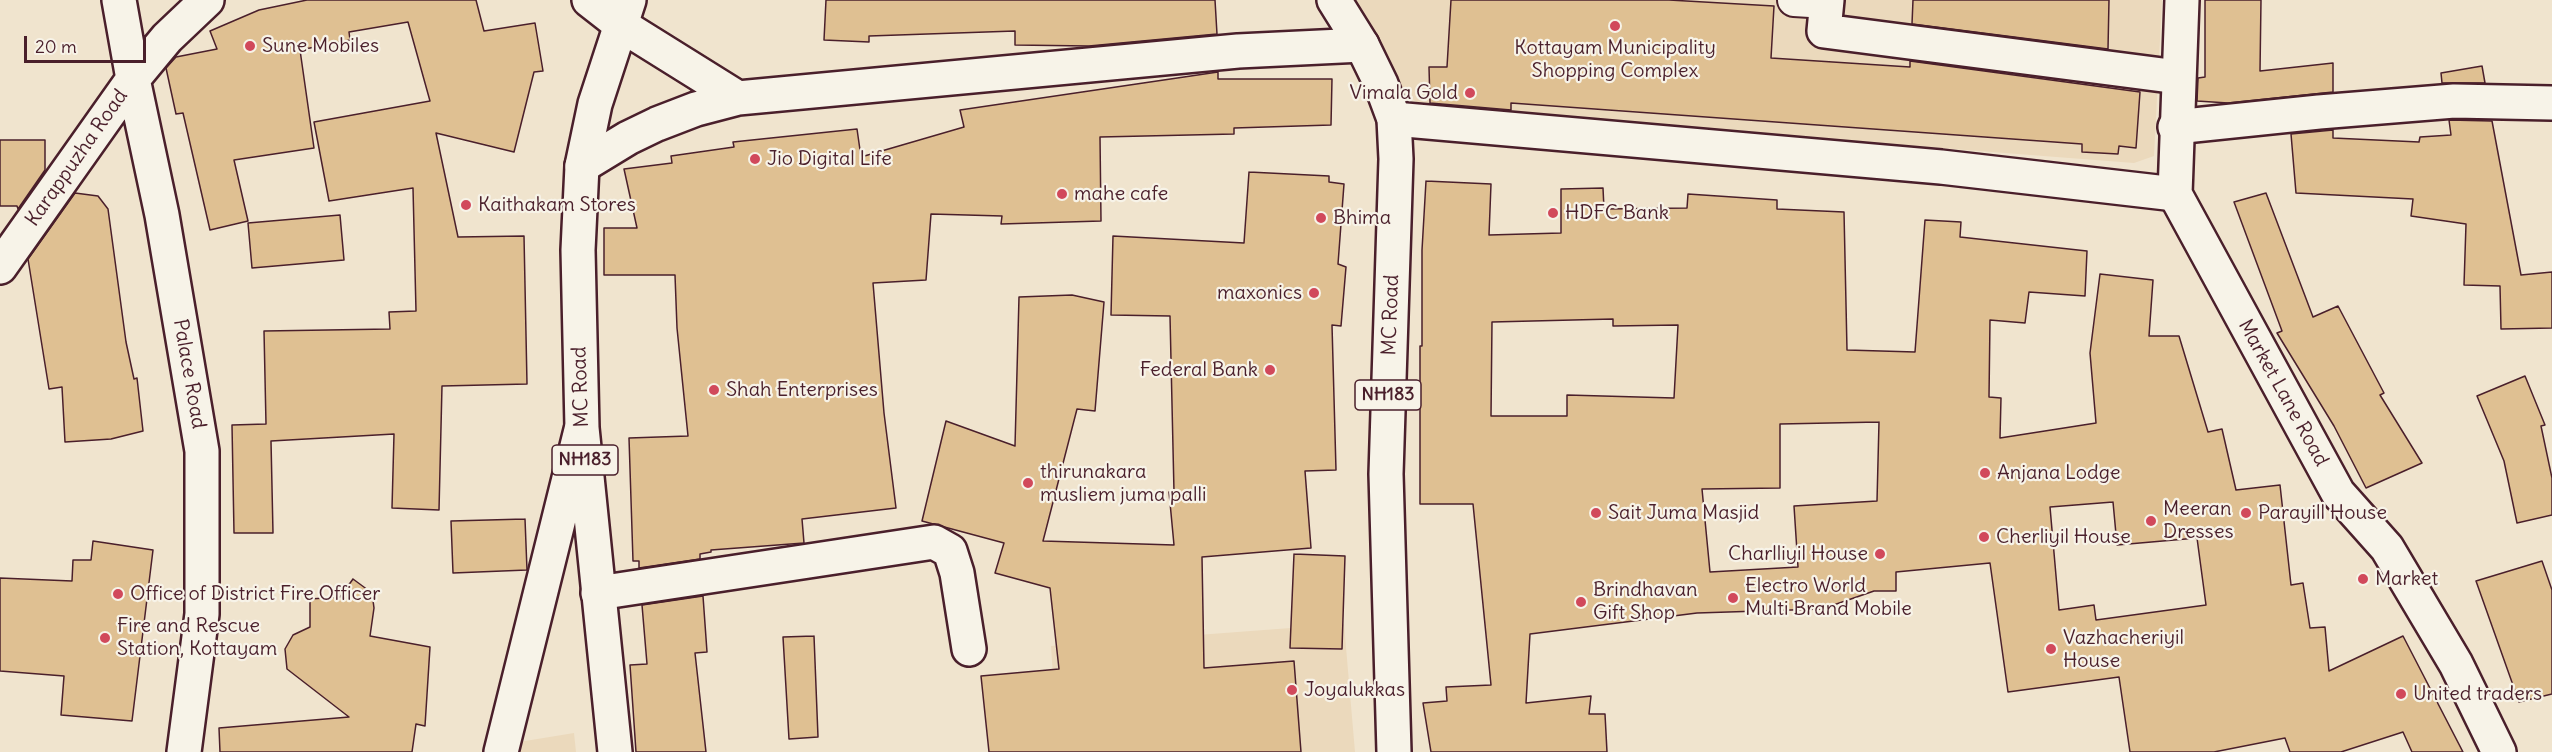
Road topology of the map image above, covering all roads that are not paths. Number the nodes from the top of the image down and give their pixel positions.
1 (119, 0) edge
2 (207, 0) edge
3 (589, 0) edge
4 (1334, 0) edge
5 (1794, 0) edge
6 (2182, 0) edge
7 (1827, 1) edge
8 (625, 13) edge
9 (1362, 45) junction
10 (2178, 77) junction
11 (133, 80) junction
12 (738, 98) junction
13 (2552, 103) edge
14 (1394, 119) junction
15 (2175, 128) junction
16 (582, 166) junction
17 (2175, 194) junction
18 (0, 267) edge
19 (582, 428) junction
20 (598, 593) junction
21 (969, 649) dead end
22 (184, 752) edge
23 (501, 752) edge
24 (615, 752) edge
25 (1394, 752) edge
26 (2499, 752) edge

1 - 11 main road, Palace Road
2 - 11 main road, Karappuzha Road
3 - 8 main road
4 - 9 main road, MC Road / NH183
5 - 7 street
6 - 10 main road, Market Lane Road
7 - 10 main road
8 - 12 main road
8 - 16 main road, MC Road / NH183
9 - 12 main road
9 - 14 main road, MC Road / NH183
10 - 15 main road, Market Lane Road
11 - 18 main road, Karappuzha Road
11 - 22 main road, Palace Road
12 - 16 main road
13 - 15 main road
14 - 17 main road
14 - 25 main road, MC Road / NH183
15 - 17 main road, Market Lane Road
16 - 19 main road, MC Road / NH183
17 - 26 main road, Market Lane Road
19 - 20 main road, MC Road / NH183
19 - 23 main road
20 - 21 main road
20 - 24 main road, MC Road / NH183

